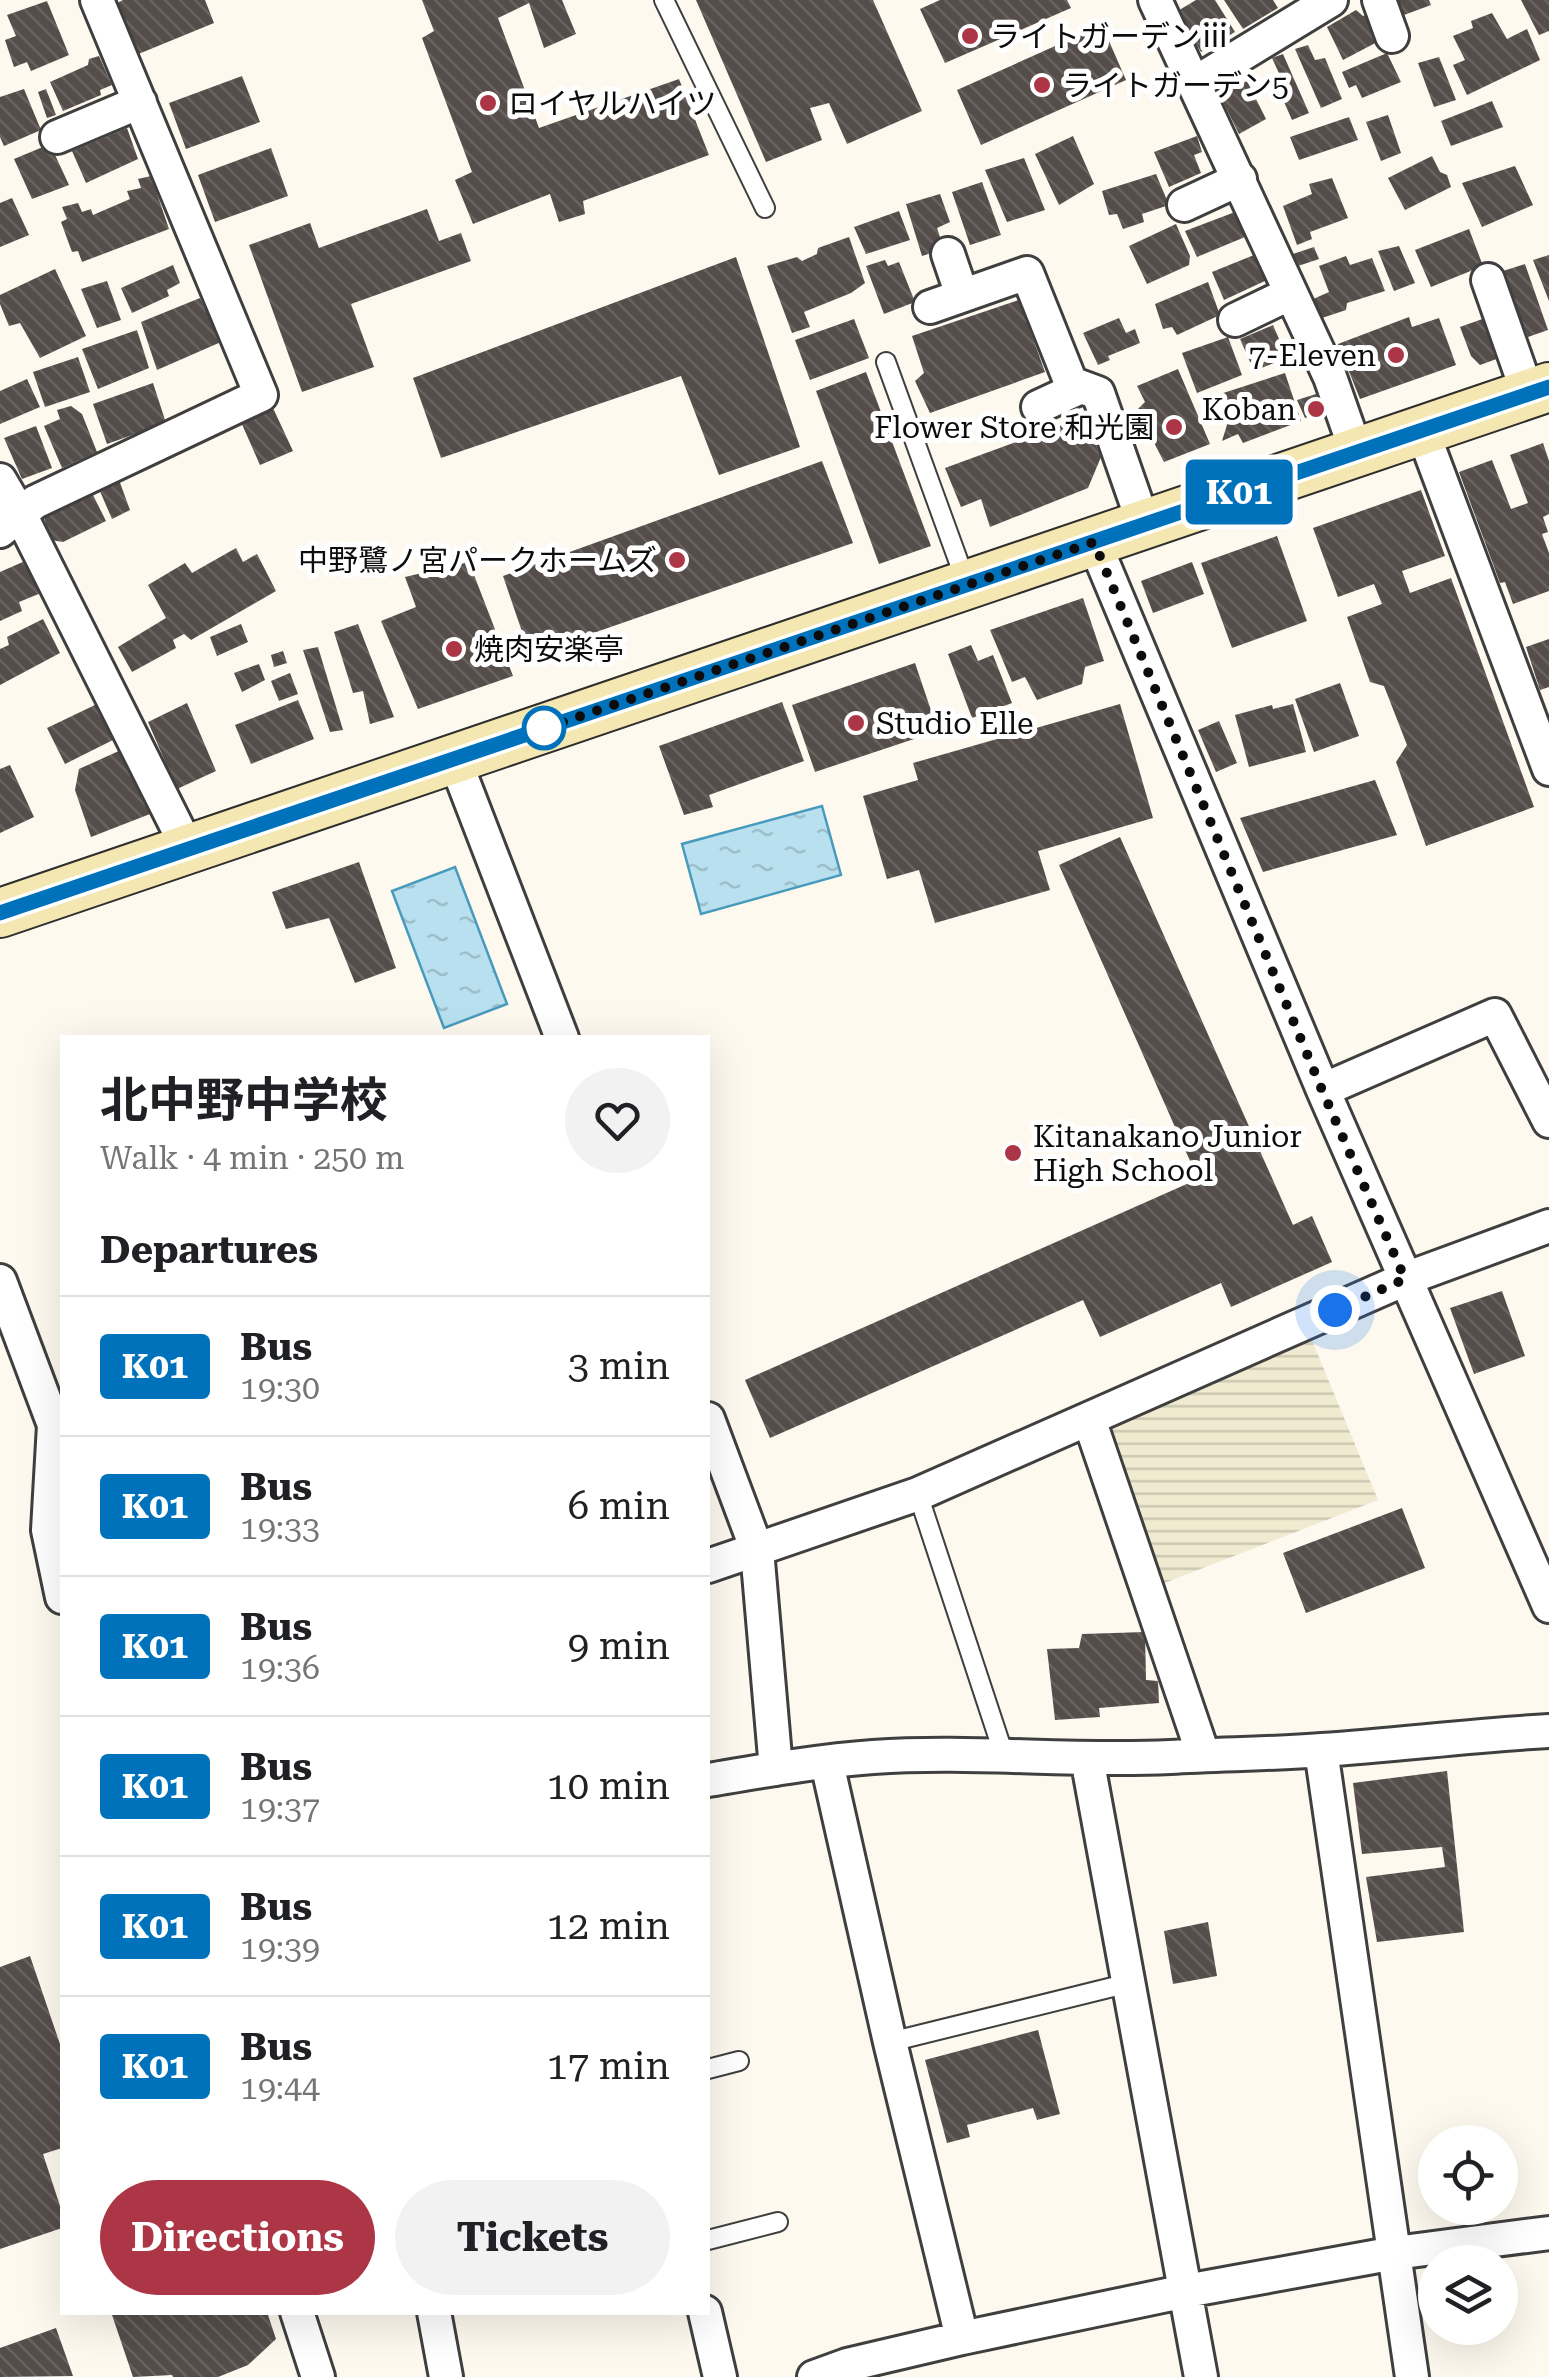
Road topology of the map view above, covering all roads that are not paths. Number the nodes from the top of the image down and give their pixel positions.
1 (97, 0) edge
2 (664, 0) edge
3 (1155, 0) edge
4 (1330, 0) edge
5 (1379, 0) edge
6 (1392, 36) dead end
7 (1195, 83) junction
8 (140, 102) junction
9 (58, 137) dead end
10 (1240, 179) junction
11 (1184, 205) dead end
12 (765, 208) dead end
13 (948, 254) dead end
14 (1488, 280) dead end
15 (1292, 293) junction
16 (962, 295) junction
17 (930, 307) dead end
18 (1235, 320) dead end
19 (886, 362) dead end
20 (1081, 387) junction
21 (1543, 391) edge
22 (1038, 407) dead end
23 (1422, 430) junction
24 (1356, 451) junction
25 (0, 480) edge
26 (10, 524) edge
27 (1144, 524) junction
28 (1094, 542) junction
29 (968, 586) junction
30 (454, 758) junction
31 (1549, 768) edge
32 (188, 849) junction
33 (0, 913) edge
34 (561, 1035) edge
35 (1322, 1090) junction
36 (1549, 1121) edge
37 (1549, 1226) edge
38 (1405, 1279) junction
39 (0, 1281) edge
40 (1089, 1419) junction
41 (710, 1424) edge
42 (918, 1494) junction
43 (757, 1550) junction
44 (710, 1565) edge
45 (60, 1587) edge
46 (1549, 1606) edge
47 (1549, 1731) edge
48 (1320, 1750) junction
49 (1203, 1754) junction
50 (1004, 1755) junction
51 (1087, 1758) junction
52 (827, 1763) junction
53 (776, 1769) junction
54 (710, 1780) edge
55 (1129, 1984) junction
56 (890, 2042) junction
57 (739, 2061) dead end
58 (710, 2068) edge
59 (778, 2222) dead end
60 (1549, 2233) edge
61 (710, 2239) edge
62 (1395, 2253) junction
63 (1186, 2291) junction
64 (298, 2315) edge
65 (435, 2315) edge
66 (706, 2315) edge
67 (962, 2338) junction
68 (848, 2371) edge
69 (318, 2377) edge
70 (446, 2377) edge
71 (720, 2377) edge
72 (814, 2377) edge
73 (1201, 2377) edge
74 (1412, 2377) edge

1 - 8 street
2 - 12 lane
3 - 7 street
4 - 7 street
5 - 6 street
7 - 10 street
8 - 9 street
8 - 26 street
10 - 11 street
10 - 15 street
13 - 16 street
14 - 21 street
15 - 18 street
15 - 24 street
16 - 17 street
16 - 20 street
19 - 29 lane
20 - 22 street
20 - 27 street
21 - 23 main road
23 - 24 main road
23 - 31 street
24 - 27 main road
25 - 26 street
26 - 32 street
27 - 28 main road
28 - 29 main road
28 - 35 street
29 - 30 main road
30 - 32 main road
30 - 34 street
32 - 33 main road
35 - 36 street
35 - 38 street
37 - 38 street
38 - 40 street
38 - 46 street
39 - 45 street
40 - 42 street
40 - 49 street
41 - 43 street
42 - 43 street
42 - 50 lane
43 - 44 street
43 - 53 street
47 - 48 street
48 - 49 street
48 - 62 street
49 - 51 street
50 - 51 street
50 - 52 street
51 - 55 street
52 - 53 street
52 - 56 street
53 - 54 street
55 - 56 lane
55 - 63 street
56 - 67 street
57 - 58 lane
59 - 61 lane
60 - 62 street
62 - 63 street
62 - 74 street
63 - 67 street
63 - 73 street
64 - 69 street
65 - 70 street
66 - 71 street
67 - 68 street
68 - 72 street

